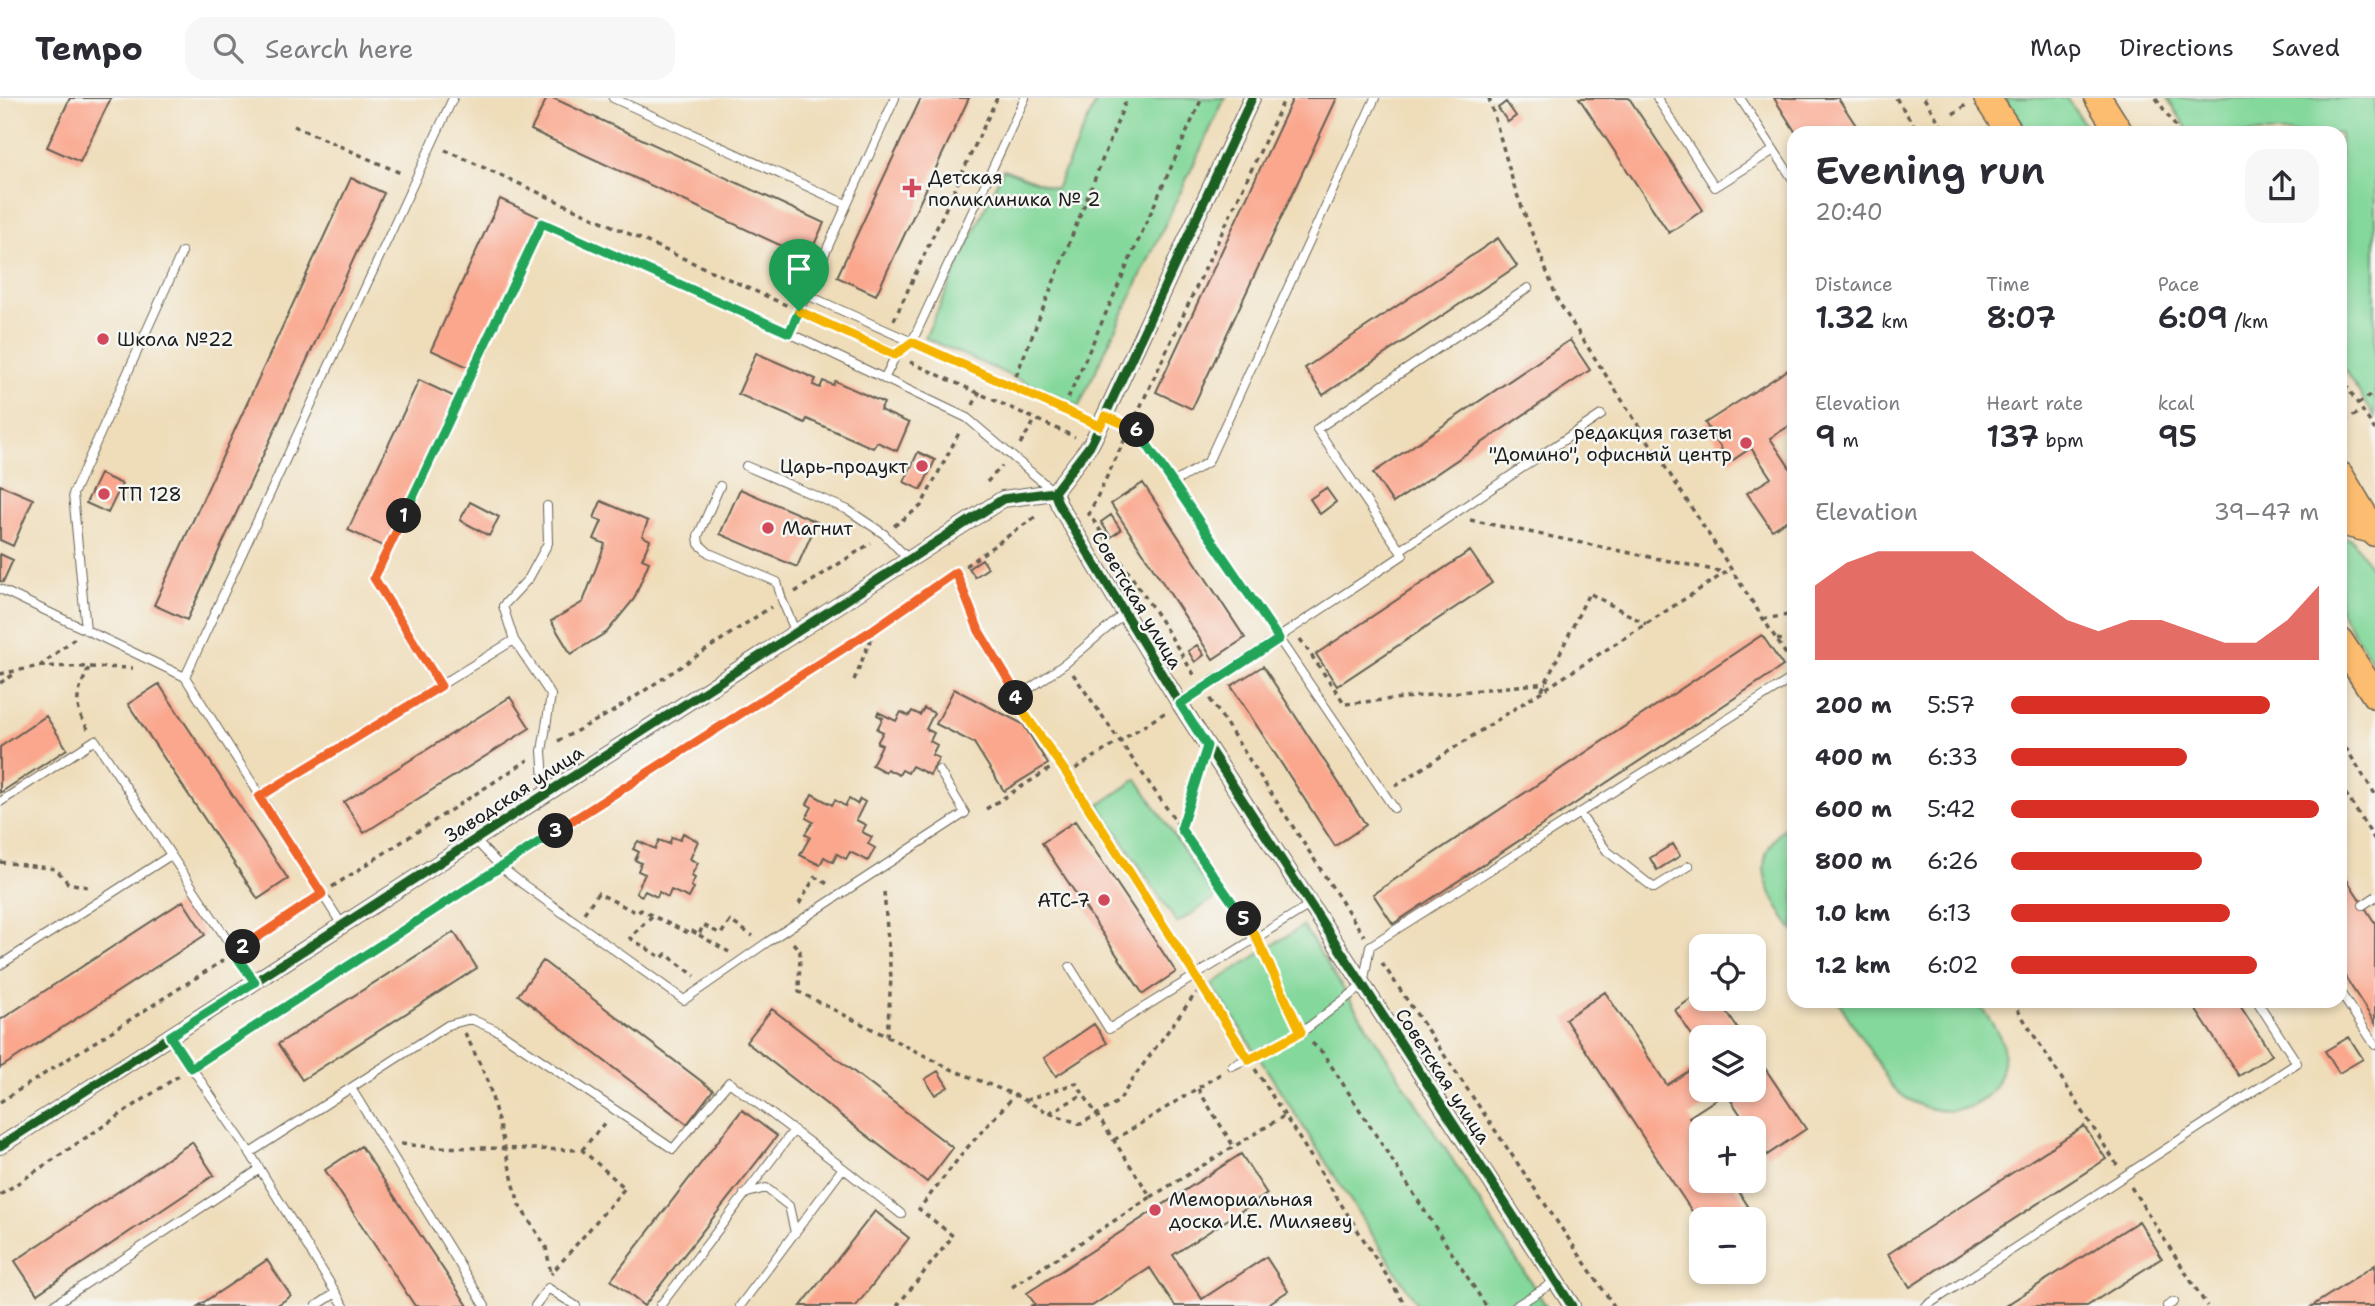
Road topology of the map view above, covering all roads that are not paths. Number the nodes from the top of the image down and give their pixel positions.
1 (453, 98) edge
2 (613, 98) edge
3 (895, 98) edge
4 (1026, 98) edge
5 (1252, 98) edge
6 (1375, 98) edge
7 (1657, 98) edge
8 (1740, 98) edge
9 (1987, 98) edge
10 (2098, 98) edge
11 (2005, 126) edge
12 (2116, 126) edge
13 (1773, 150) junction
14 (1787, 171) edge
15 (846, 204) junction
16 (181, 252) dead end
17 (1528, 288) dead end
18 (807, 295) junction
19 (789, 333) junction
20 (912, 342) junction
21 (884, 379) junction
22 (1601, 415) dead end
23 (1103, 421) junction
24 (746, 466) dead end
25 (1173, 484) junction
26 (720, 486) dead end
27 (2347, 487) edge
28 (1054, 492) junction
29 (547, 506) dead end
30 (2347, 524) edge
31 (2374, 532) edge
32 (1400, 550) junction
33 (909, 560) junction
34 (0, 589) edge
35 (1124, 614) junction
36 (86, 630) junction
37 (796, 633) junction
38 (1279, 639) junction
39 (514, 640) junction
40 (2347, 652) edge
41 (185, 677) junction
42 (1787, 681) edge
43 (441, 686) junction
44 (2375, 695) edge
45 (1016, 698) road end
46 (1180, 704) junction
47 (939, 770) dead end
48 (545, 794) junction
49 (259, 797) junction
50 (0, 802) edge
51 (1394, 808) dead end
52 (1579, 813) junction
53 (475, 839) junction
54 (171, 855) junction
55 (1689, 866) dead end
56 (2375, 897) edge
57 (1311, 904) junction
58 (2363, 905) dead end
59 (342, 926) junction
60 (0, 965) edge
61 (1070, 967) dead end
62 (255, 982) junction
63 (1363, 985) junction
64 (2347, 1003) edge
65 (2262, 1008) edge
66 (170, 1036) junction
67 (2375, 1045) edge
68 (1232, 1066) road end
69 (351, 1088) junction
70 (794, 1130) junction
71 (0, 1146) edge
72 (250, 1153) junction
73 (843, 1168) junction
74 (260, 1169) junction
75 (744, 1194) junction
76 (901, 1214) dead end
77 (794, 1233) junction
78 (1556, 1281) junction
79 (336, 1293) junction
80 (52, 1306) edge
81 (316, 1306) edge
82 (344, 1306) edge
83 (485, 1306) edge
84 (536, 1306) edge
85 (576, 1306) edge
86 (660, 1306) edge
87 (740, 1306) edge
88 (1516, 1306) edge
89 (1572, 1306) edge
90 (1926, 1306) edge

1 - 41 lane
2 - 15 lane
3 - 15 lane
4 - 20 lane
5 - 23 street
6 - 25 lane
7 - 13 lane
8 - 13 lane
9 - 11 main road
10 - 12 main road
13 - 14 lane
15 - 18 lane
16 - 36 lane
17 - 32 lane
18 - 19 lane
18 - 20 lane
19 - 21 lane
19 - 43 lane
20 - 21 lane
20 - 23 lane
21 - 28 lane
22 - 32 lane
23 - 25 lane
23 - 28 street
24 - 33 lane
25 - 38 lane
26 - 37 lane
27 - 31 main road
28 - 33 street, Заводская улица
28 - 35 street, Советская улица
29 - 39 lane
30 - 31 main road
32 - 38 lane
33 - 37 street, Заводская улица
34 - 36 lane
35 - 45 lane
35 - 46 street, Советская улица
36 - 41 lane
37 - 48 street, Заводская улица
38 - 46 lane
38 - 51 lane
39 - 43 lane
39 - 48 lane
40 - 44 main road
41 - 49 lane
42 - 52 lane
43 - 49 lane
46 - 57 street, Советская улица
47 - 53 lane
48 - 53 street, Заводская улица
49 - 59 lane
50 - 54 lane
52 - 55 lane
52 - 63 lane
53 - 59 street, Заводская улица
54 - 60 lane
54 - 62 lane
56 - 58 lane
57 - 61 lane
57 - 63 street, Советская улица
59 - 62 street, Заводская улица
62 - 66 street, Заводская улица
63 - 68 lane
63 - 78 street, Советская улица
64 - 67 lane
65 - 90 lane
66 - 71 street, Заводская улица
66 - 72 lane
69 - 70 lane
69 - 72 lane
69 - 83 lane
70 - 73 lane
70 - 75 lane
72 - 74 lane
73 - 76 lane
73 - 77 lane
74 - 79 lane
74 - 80 lane
75 - 77 lane
75 - 86 lane
77 - 87 lane
78 - 88 lane
78 - 89 street, Советская улица
79 - 81 lane
79 - 82 lane
84 - 85 lane

